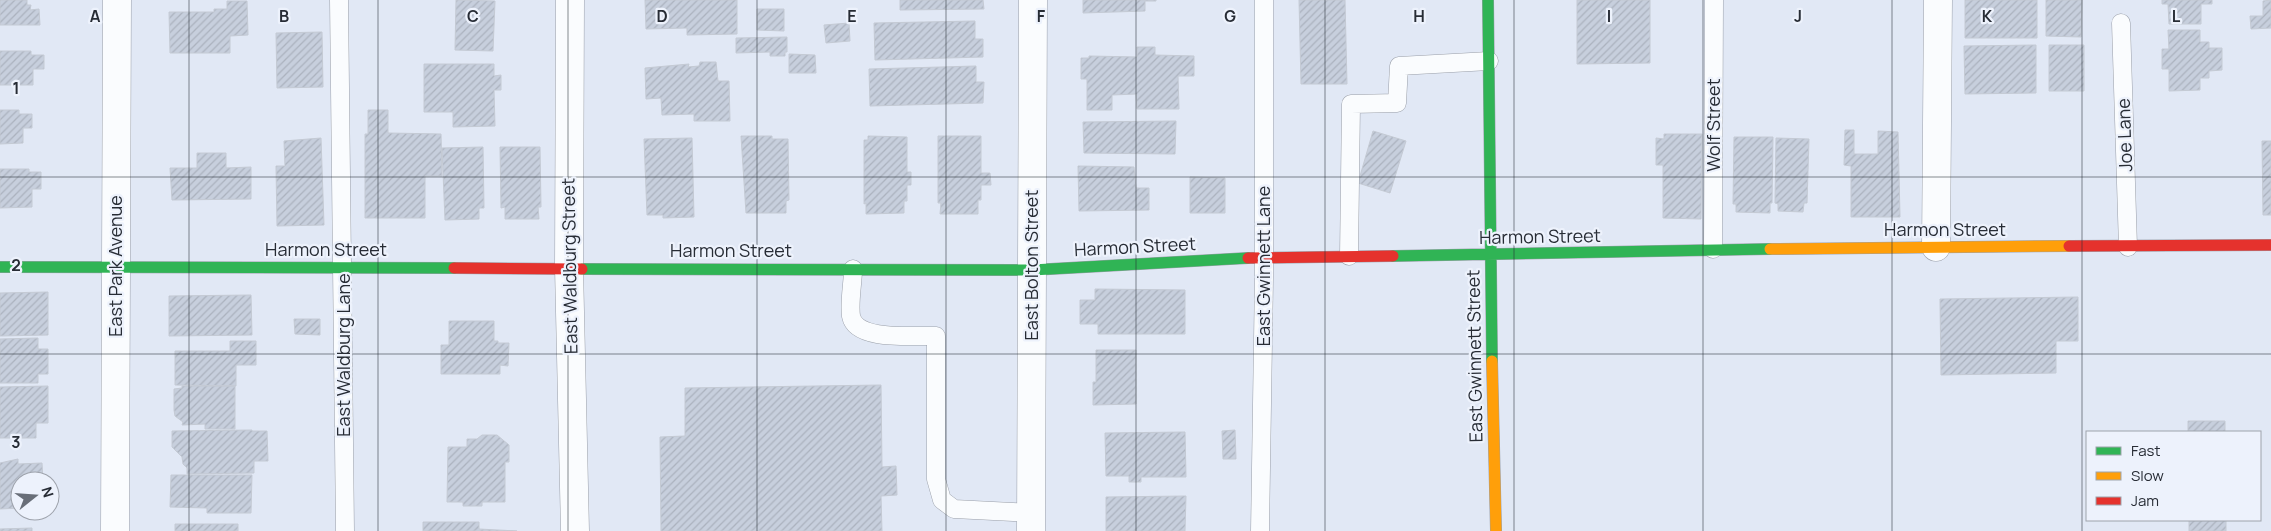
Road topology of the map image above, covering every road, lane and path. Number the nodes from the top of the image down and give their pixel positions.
1 (117, 0) edge
2 (339, 0) edge
3 (570, 0) edge
4 (1033, 0) edge
5 (1264, 0) edge
6 (1488, 0) edge
7 (1714, 0) edge
8 (1938, 0) edge
9 (2121, 24) dead end
10 (1488, 61) junction
11 (2271, 245) edge
12 (1936, 247) junction
13 (2128, 247) junction
14 (1713, 249) junction
15 (1349, 256) junction
16 (1490, 256) junction
17 (1264, 257) junction
18 (0, 267) edge
19 (116, 267) junction
20 (343, 268) junction
21 (569, 268) junction
22 (853, 269) junction
23 (1032, 270) junction
24 (1031, 522) edge
25 (115, 531) edge
26 (345, 531) edge
27 (575, 531) edge
28 (1260, 531) edge
29 (1496, 531) edge

1 - 19 street, East Park Avenue
2 - 20 lane, East Waldburg Lane
3 - 21 street, East Waldburg Street
4 - 23 street, East Bolton Street
5 - 17 lane, East Gwinnett Lane
6 - 10 main road, East Gwinnett Street
7 - 14 lane, Wolf Street
8 - 12 street
9 - 13 lane, Joe Lane
10 - 15 lane
10 - 16 main road, East Gwinnett Street
11 - 13 main road, Harmon Street
12 - 13 main road, Harmon Street
12 - 14 main road, Harmon Street
14 - 16 main road, Harmon Street
15 - 16 main road, Harmon Street
15 - 17 main road, Harmon Street
16 - 29 main road, East Gwinnett Street
17 - 23 main road, Harmon Street
17 - 28 lane, East Gwinnett Lane
18 - 19 main road, Harmon Street
19 - 20 main road, Harmon Street
19 - 25 street, East Park Avenue
20 - 21 main road, Harmon Street
20 - 26 lane, East Waldburg Lane
21 - 22 main road, Harmon Street
21 - 27 street, East Waldburg Street
22 - 23 main road, Harmon Street
22 - 24 lane
23 - 24 street, East Bolton Street

